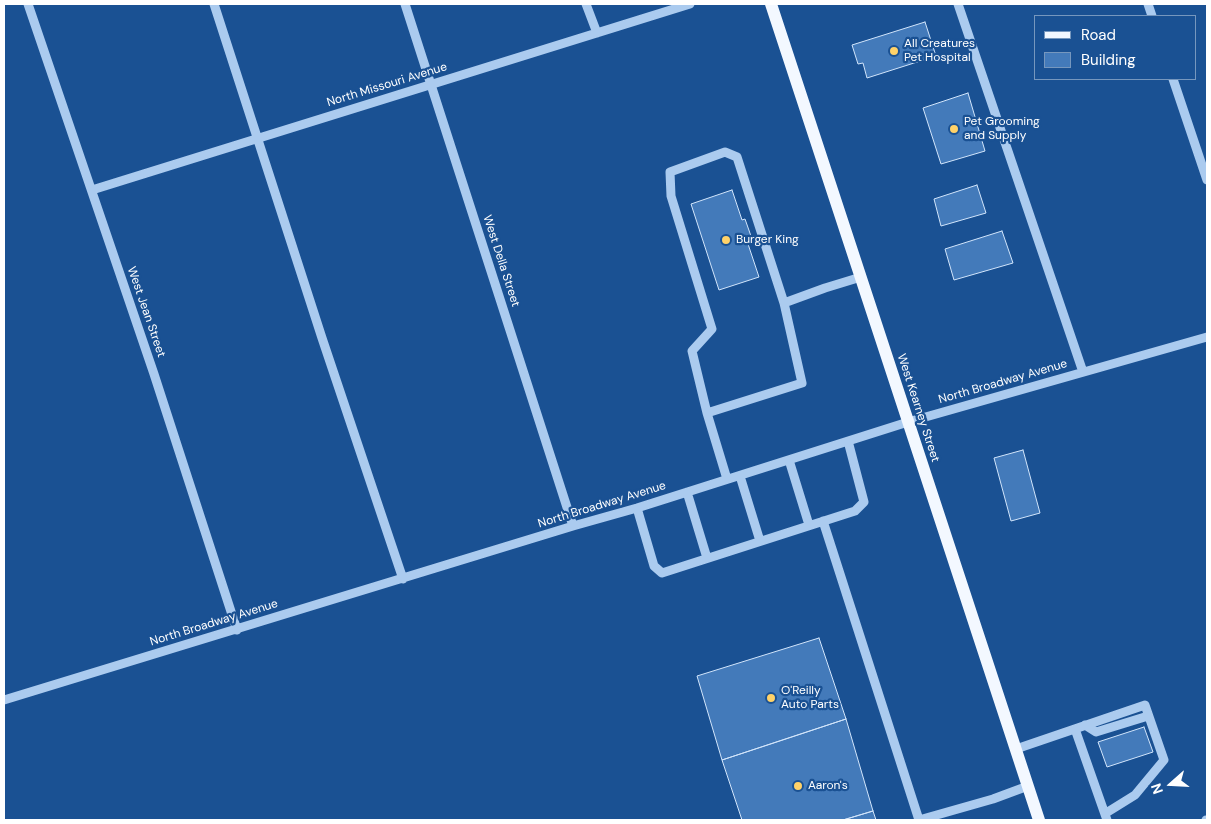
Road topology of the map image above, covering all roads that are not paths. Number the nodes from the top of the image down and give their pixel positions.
1 (28, 4) edge
2 (214, 4) edge
3 (405, 4) edge
4 (586, 4) edge
5 (690, 4) edge
6 (771, 4) edge
7 (958, 4) edge
8 (596, 32) junction
9 (1173, 80) edge
10 (432, 84) junction
11 (258, 138) junction
12 (1207, 180) edge
13 (92, 190) junction
14 (861, 277) junction
15 (784, 303) junction
16 (1207, 337) edge
17 (1083, 372) junction
18 (706, 413) junction
19 (908, 422) junction
20 (848, 441) junction
21 (789, 460) junction
22 (740, 476) junction
23 (727, 479) junction
24 (687, 492) junction
25 (636, 508) junction
26 (823, 521) junction
27 (808, 525) junction
28 (573, 526) junction
29 (760, 541) junction
30 (707, 558) junction
31 (403, 579) junction
32 (237, 630) junction
33 (4, 700) edge
34 (1075, 729) junction
35 (1016, 749) junction
36 (1028, 786) junction
37 (948, 816) edge
38 (1106, 817) edge
39 (919, 820) edge
40 (1039, 820) edge

1 - 13 street, West Jean Street
2 - 11 street
3 - 10 street, West Della Street
4 - 8 street
5 - 8 street, North Missouri Avenue
6 - 14 main road, West Kearney Street
7 - 17 street
8 - 10 street, North Missouri Avenue
9 - 12 street
10 - 11 street, North Missouri Avenue
10 - 28 street, West Della Street
11 - 13 street, North Missouri Avenue
11 - 31 street
13 - 32 street, West Jean Street
14 - 15 street
14 - 19 main road, West Kearney Street
15 - 18 street
15 - 18 street
16 - 17 street, North Broadway Avenue
17 - 19 street, North Broadway Avenue
18 - 23 street
19 - 20 street, North Broadway Avenue
19 - 35 main road, West Kearney Street
20 - 21 street, North Broadway Avenue
20 - 26 street
21 - 22 street, North Broadway Avenue
21 - 27 street
22 - 23 street, North Broadway Avenue
22 - 29 street
23 - 24 street, North Broadway Avenue
24 - 25 street, North Broadway Avenue
24 - 30 street
25 - 28 street, North Broadway Avenue
25 - 30 street
26 - 27 street
26 - 39 street
27 - 29 street
28 - 31 street, North Broadway Avenue
29 - 30 street
31 - 32 street, North Broadway Avenue
32 - 33 street, North Broadway Avenue
34 - 35 street
34 - 38 street
34 - 38 street
35 - 36 main road, West Kearney Street
36 - 37 street
36 - 40 main road, West Kearney Street
37 - 39 street

